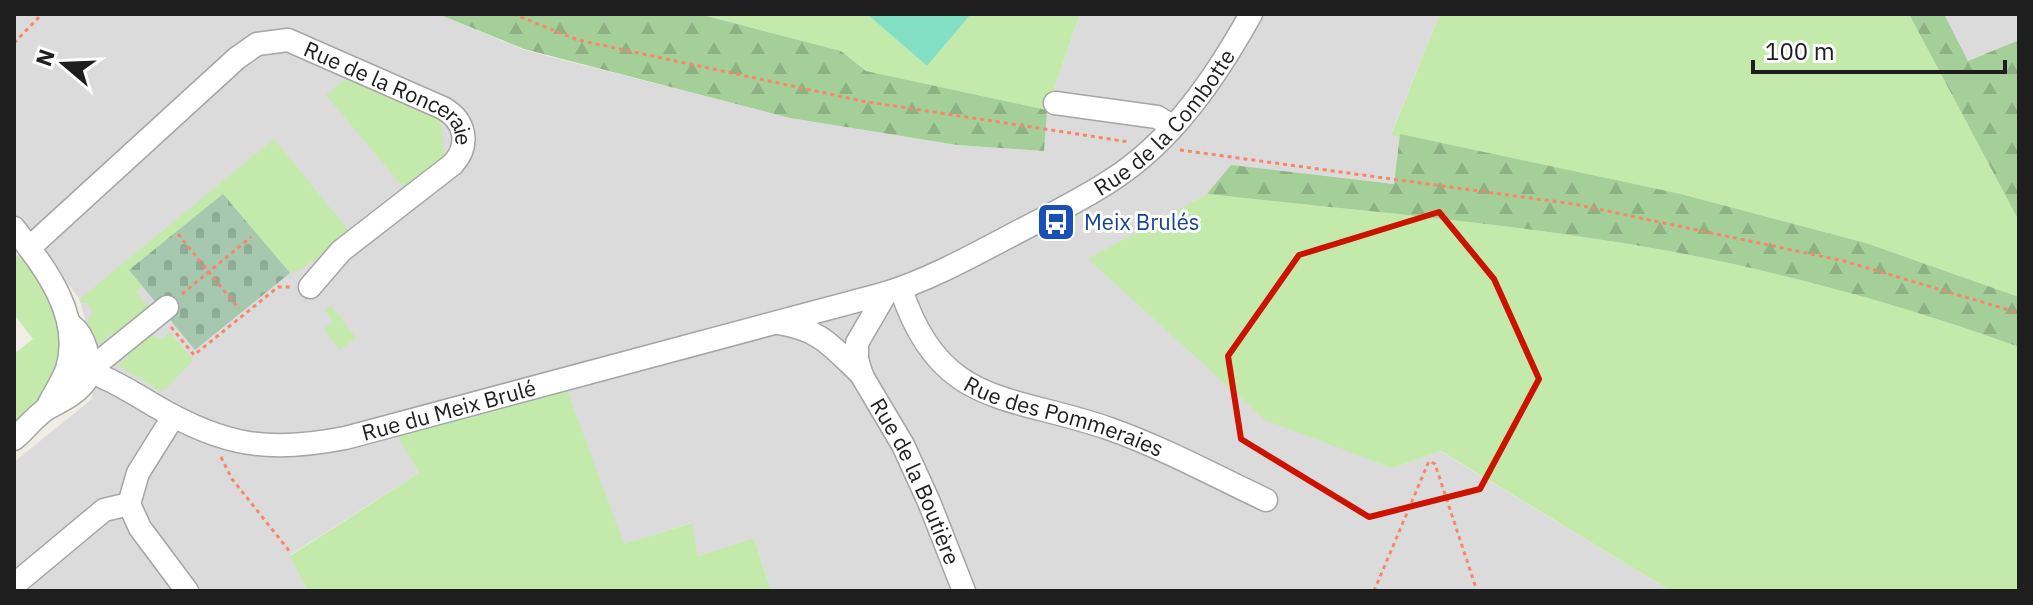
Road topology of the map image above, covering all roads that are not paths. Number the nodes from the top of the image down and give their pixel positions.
1 (1251, 14) edge
2 (1055, 103) dead end
3 (1172, 126) junction
4 (14, 228) edge
5 (29, 248) junction
6 (310, 287) road end
7 (894, 291) junction
8 (836, 307) junction
9 (164, 310) road end
10 (775, 323) junction
11 (829, 341) junction
12 (857, 343) junction
13 (78, 368) junction
14 (862, 376) junction
15 (173, 417) junction
16 (14, 439) edge
17 (1266, 500) dead end
18 (129, 504) junction
19 (14, 585) edge
20 (187, 591) edge
21 (964, 591) edge

1 - 3 street, Rue de la Combotte
2 - 3 street
3 - 7 street, Rue de la Combotte
4 - 5 street
5 - 6 street, Rue de la Ronceraie
5 - 13 street
7 - 8 street, Rue de la Combotte
7 - 12 street
7 - 17 street, Rue des Pommeraies
8 - 10 street, Rue du Meix Brulé
8 - 11 street
8 - 12 street, Rue de la Boutière
9 - 13 street
10 - 11 street, Rue de la Boutière
10 - 15 street, Rue du Meix Brulé
11 - 14 street, Rue de la Boutière
12 - 14 street, Rue de la Boutière
13 - 15 street, Rue du Meix Brulé
13 - 16 street
14 - 21 street, Rue de la Boutière
15 - 18 street
18 - 19 street
18 - 20 street

